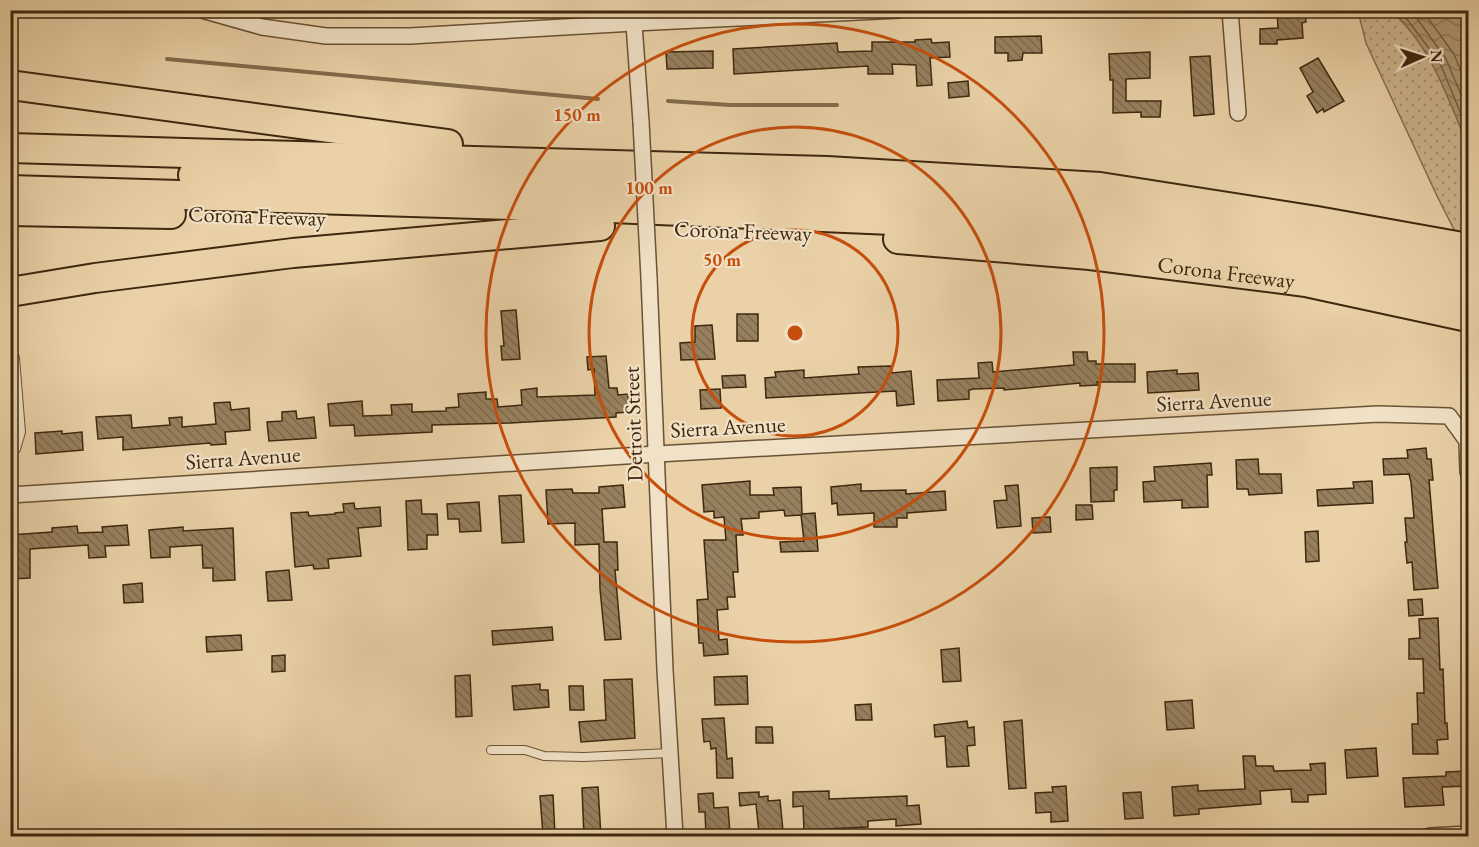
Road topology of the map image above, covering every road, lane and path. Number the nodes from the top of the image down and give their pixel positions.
1 (202, 10) edge
2 (899, 10) edge
3 (1230, 10) edge
4 (634, 17) edge
5 (10, 85) edge
6 (1238, 113) dead end
7 (10, 148) edge
8 (602, 164) junction
9 (10, 170) edge
10 (10, 190) edge
11 (10, 211) edge
12 (600, 226) junction
13 (1465, 283) edge
14 (10, 292) edge
15 (10, 350) edge
16 (10, 453) edge
17 (657, 454) junction
18 (1468, 472) edge
19 (10, 495) edge
20 (491, 750) dead end
21 (670, 753) junction
22 (1426, 834) edge
23 (1462, 835) edge
24 (675, 837) edge
25 (1342, 837) edge

1 - 4 street
2 - 4 street
3 - 6 street
4 - 17 street, Detroit Street, bridge
5 - 8 highway
7 - 8 highway
8 - 13 highway
9 - 13 highway
10 - 13 highway
11 - 12 highway, Corona Freeway
12 - 13 highway, Corona Freeway
12 - 14 highway
15 - 16 lane
17 - 18 street, Sierra Avenue
17 - 19 street, Sierra Avenue
17 - 21 street, Detroit Street
20 - 21 lane
21 - 24 street, Detroit Street
22 - 23 street
22 - 25 path

